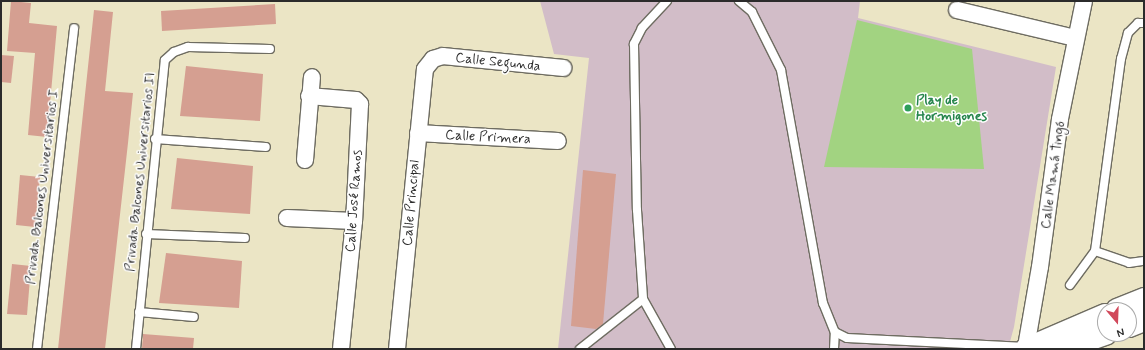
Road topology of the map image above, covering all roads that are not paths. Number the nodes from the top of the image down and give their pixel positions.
1 (668, 1) edge
2 (739, 1) edge
3 (1084, 1) edge
4 (957, 10) dead end
5 (1144, 23) edge
6 (74, 28) dead end
7 (1075, 38) junction
8 (270, 49) dead end
9 (433, 59) joint
10 (563, 68) dead end
11 (312, 77) dead end
12 (309, 96) junction
13 (418, 133) junction
14 (156, 139) junction
15 (558, 141) dead end
16 (266, 147) dead end
17 (305, 160) dead end
18 (287, 218) dead end
19 (354, 221) junction
20 (146, 234) junction
21 (245, 238) dead end
22 (1095, 251) junction
23 (1144, 261) edge
24 (1070, 285) dead end
25 (643, 299) junction
26 (139, 312) junction
27 (194, 317) dead end
28 (1097, 318) edge
29 (835, 332) junction
30 (1097, 337) edge
31 (1026, 348) edge
32 (37, 349) edge
33 (136, 349) edge
34 (341, 349) edge
35 (398, 349) edge
36 (580, 349) edge
37 (671, 349) edge
38 (834, 349) edge
39 (1062, 349) edge

1 - 25 lane
2 - 29 lane
3 - 7 street, Calle Mamá Tingó
4 - 7 street
5 - 22 lane
6 - 32 lane, Privada Balcones Universitarios I
7 - 31 street, Calle Mamá Tingó
8 - 14 lane, Privada Balcones Universitarios II
9 - 10 street, Calle Segunda
9 - 13 street, Calle Principal
11 - 12 street
12 - 17 street
12 - 19 street, Calle José Ramos
13 - 15 street, Calle Primera
13 - 35 street, Calle Principal
14 - 16 lane
14 - 20 lane, Privada Balcones Universitarios II
18 - 19 street
19 - 34 street, Calle José Ramos
20 - 21 lane
20 - 26 lane, Privada Balcones Universitarios II
22 - 23 lane
22 - 24 lane
25 - 36 lane
25 - 37 lane
26 - 27 lane
26 - 33 lane, Privada Balcones Universitarios II
28 - 31 street
29 - 31 lane
29 - 38 lane
30 - 39 street

